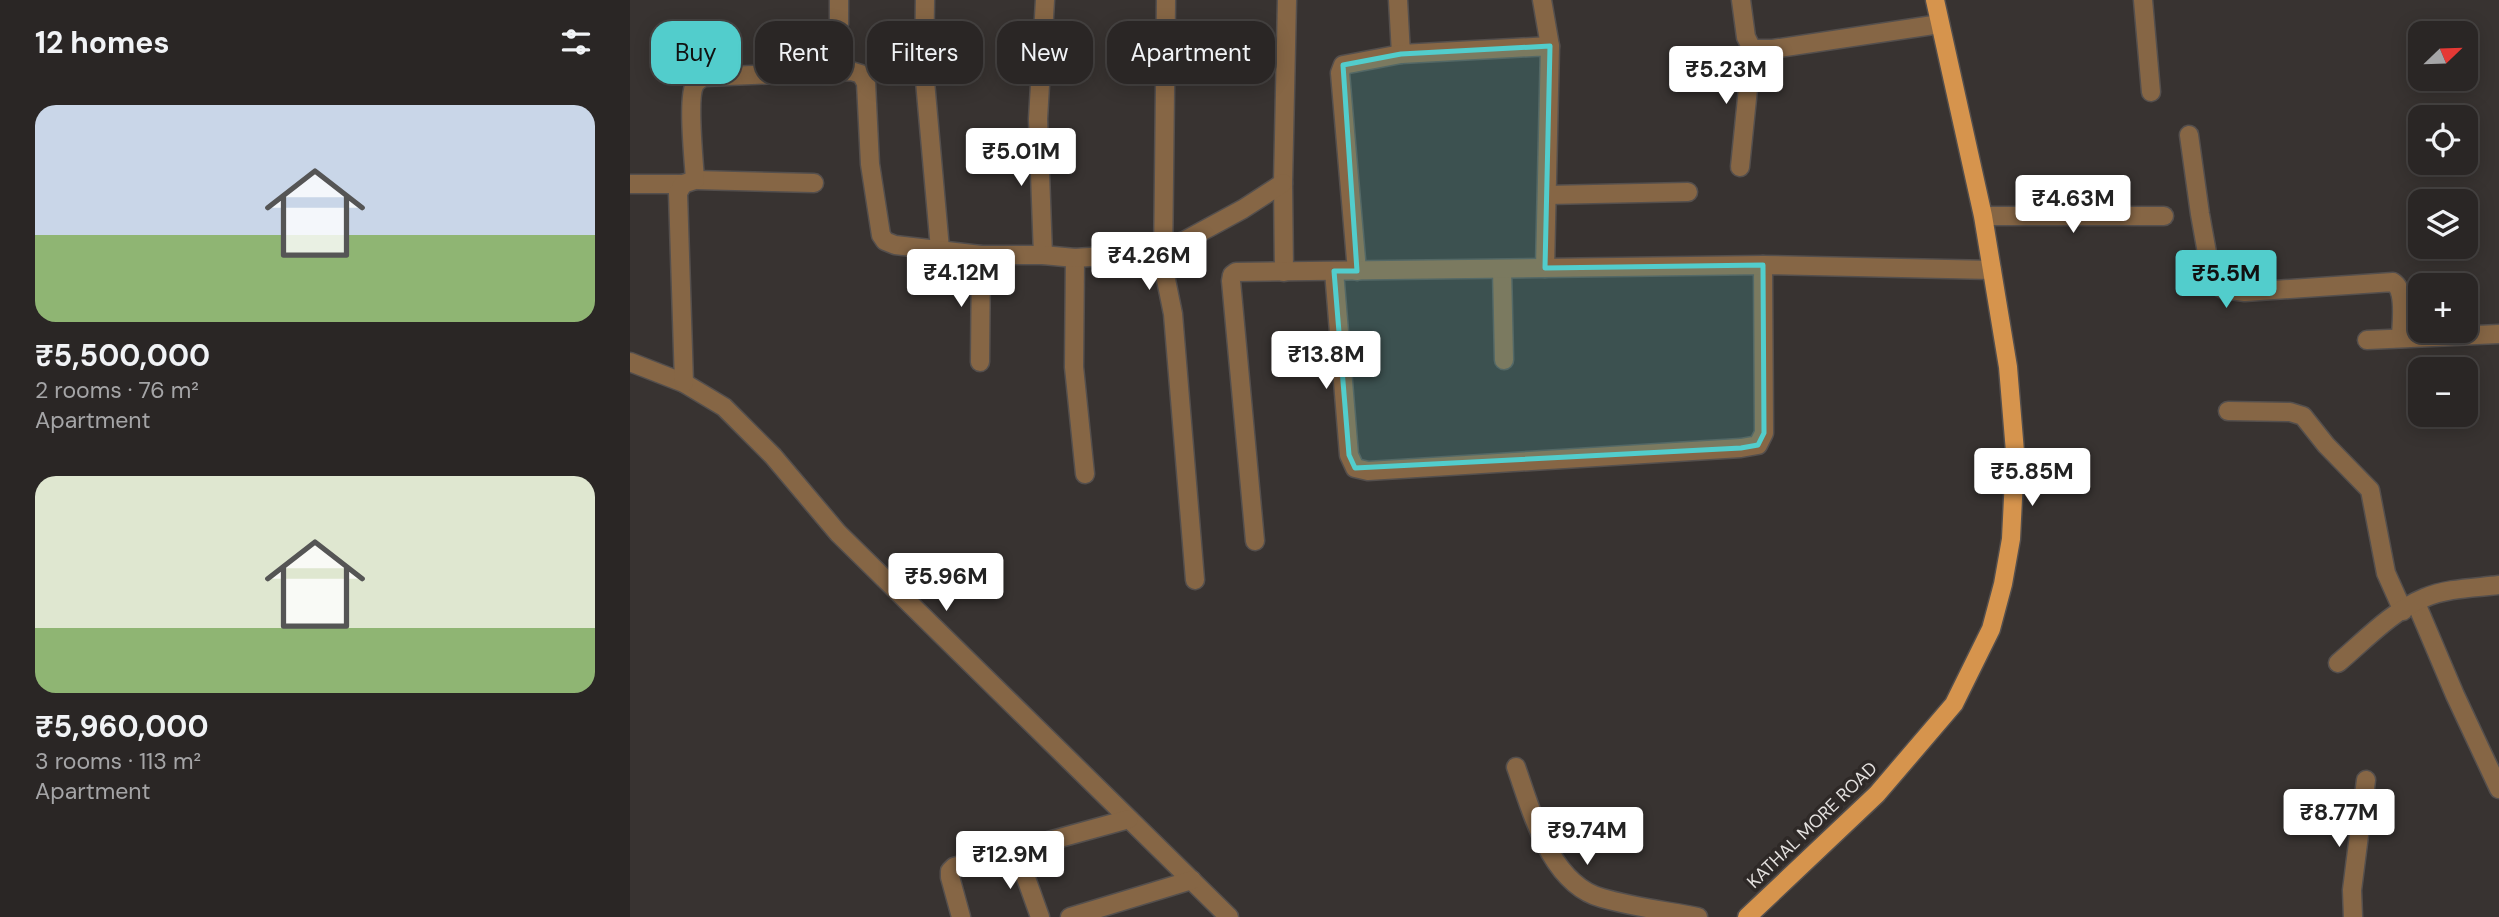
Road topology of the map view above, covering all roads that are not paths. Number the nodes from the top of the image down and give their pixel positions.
1 (839, 0) edge
2 (925, 0) edge
3 (1045, 0) edge
4 (1287, 0) edge
5 (1398, 0) edge
6 (1542, 0) edge
7 (1741, 0) edge
8 (1935, 0) edge
9 (2143, 0) edge
10 (1166, 1) edge
11 (839, 21) edge
12 (1940, 24) junction
13 (1550, 46) junction
14 (1752, 48) junction
15 (1401, 54) junction
16 (2151, 92) dead end
17 (2189, 135) dead end
18 (1740, 167) dead end
19 (689, 182) junction
20 (814, 183) dead end
21 (1283, 183) junction
22 (630, 184) edge
23 (1688, 192) dead end
24 (1547, 195) junction
25 (1983, 216) junction
26 (2164, 216) dead end
27 (940, 249) junction
28 (1162, 249) junction
29 (1043, 255) junction
30 (981, 256) junction
31 (1075, 258) junction
32 (1763, 265) junction
33 (1545, 268) junction
34 (1502, 269) junction
35 (1993, 270) junction
36 (1334, 271) junction
37 (1357, 271) junction
38 (1284, 272) junction
39 (2499, 334) edge
40 (2401, 338) junction
41 (2367, 340) dead end
42 (1504, 360) dead end
43 (630, 362) edge
44 (980, 362) dead end
45 (684, 383) junction
46 (2228, 411) dead end
47 (1085, 474) dead end
48 (1255, 541) dead end
49 (1195, 580) dead end
50 (2499, 585) edge
51 (2409, 607) junction
52 (2337, 663) dead end
53 (1516, 767) dead end
54 (2366, 780) dead end
55 (2499, 789) edge
56 (1129, 820) junction
57 (1016, 850) junction
58 (1192, 880) junction
59 (961, 917) edge
60 (1040, 917) edge
61 (1070, 917) edge
62 (1229, 917) edge
63 (1698, 917) edge
64 (1747, 917) edge
65 (2353, 917) edge

1 - 11 street
2 - 27 street
3 - 29 street
4 - 21 street
5 - 15 street
6 - 13 street
7 - 14 street
8 - 12 main road, KATHAL MORE ROAD
9 - 16 street
10 - 28 street
12 - 14 street
12 - 25 main road, KATHAL MORE ROAD
13 - 15 street
13 - 24 street
14 - 18 street
15 - 37 street
17 - 40 street
19 - 20 street
19 - 22 street
19 - 27 street
19 - 45 street
21 - 28 street
21 - 38 street
23 - 24 street
24 - 33 street
25 - 26 street
25 - 35 main road, KATHAL MORE ROAD
27 - 30 street
28 - 31 street
28 - 49 street
29 - 30 street
29 - 31 street
30 - 44 street
31 - 47 street
32 - 33 street
32 - 35 street
32 - 36 street
33 - 34 street
34 - 37 street
34 - 42 street
35 - 64 main road, KATHAL MORE ROAD
36 - 37 street
36 - 38 street
38 - 48 street
39 - 40 street
40 - 41 street
43 - 45 street
45 - 56 street
46 - 51 street
50 - 51 street
51 - 52 street
51 - 55 street
53 - 63 street
54 - 65 street
56 - 57 street
56 - 58 street
57 - 59 street
57 - 60 street
58 - 61 street
58 - 62 street

